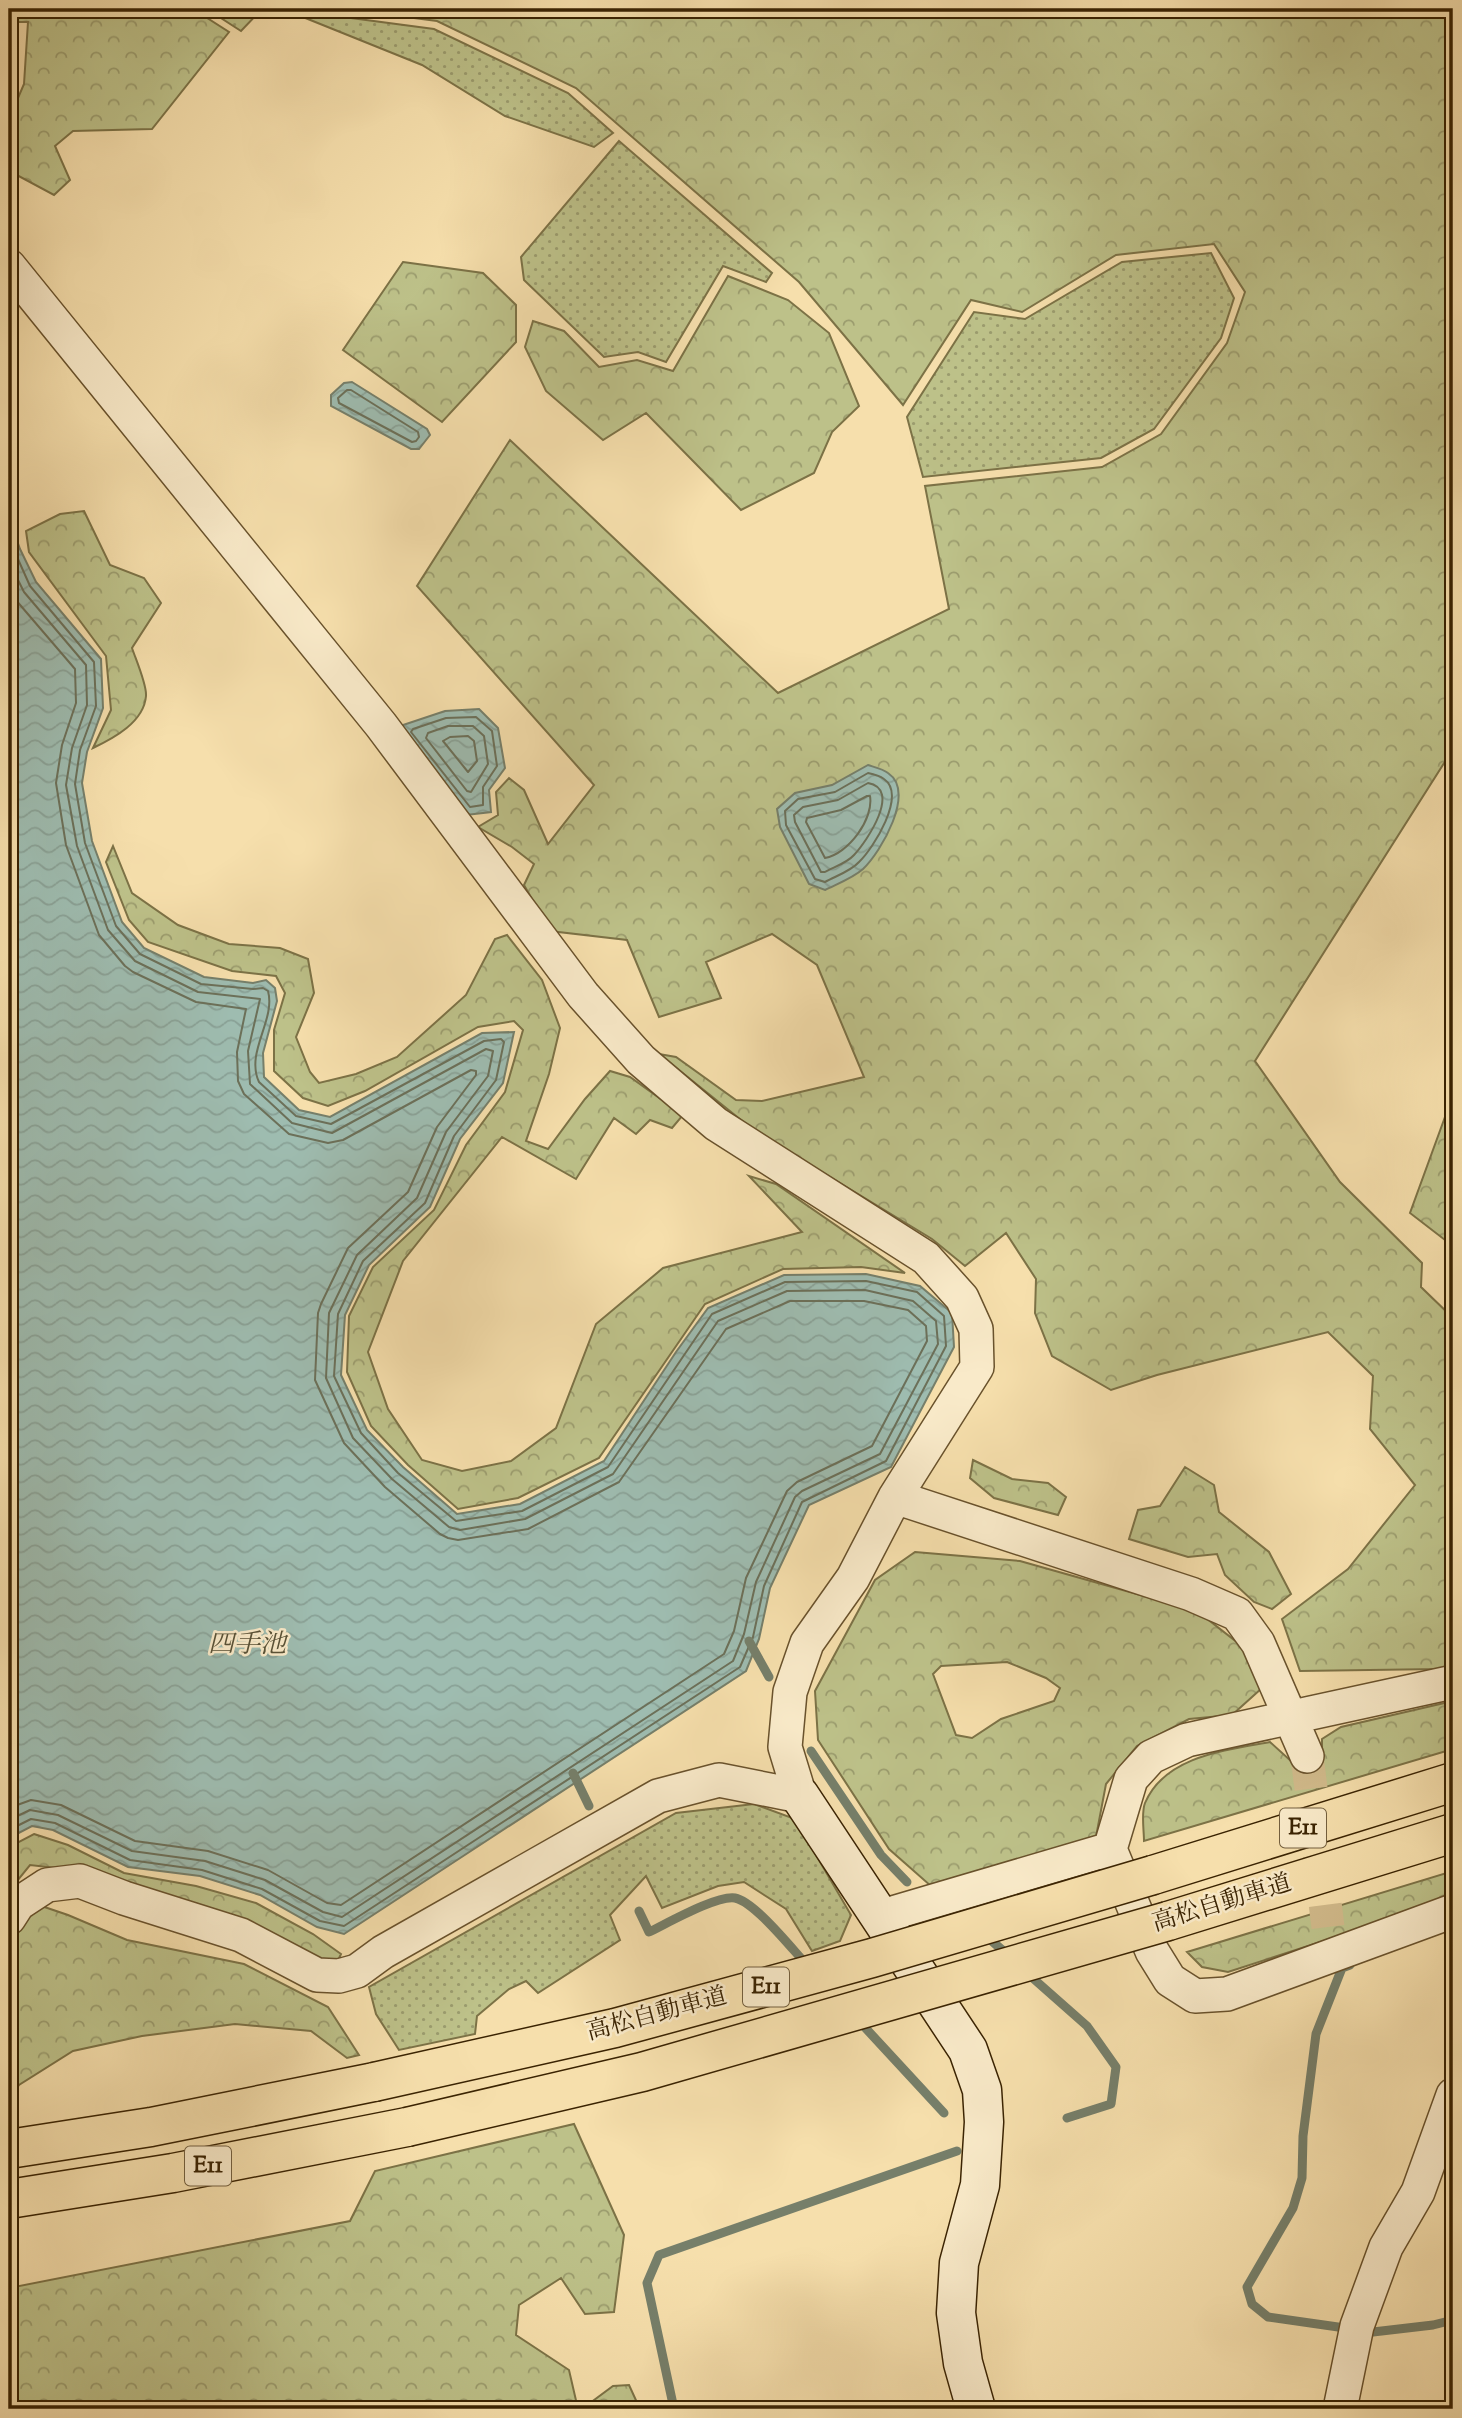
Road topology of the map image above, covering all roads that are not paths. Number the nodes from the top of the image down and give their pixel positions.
1 (9, 266) edge
2 (895, 1497) junction
3 (1453, 1682) edge
4 (1290, 1719) junction
5 (1307, 1756) tunnel mouth
6 (1453, 1782) edge
7 (800, 1796) junction
8 (1453, 1833) edge
9 (1110, 1849) junction
10 (1453, 1911) edge
11 (879, 1917) junction
12 (9, 1918) edge
13 (1453, 2095) edge
14 (9, 2149) edge
15 (9, 2199) edge
16 (976, 2409) edge
17 (1340, 2409) edge

1 - 2 street
2 - 4 street
2 - 7 street
3 - 4 street
4 - 5 street
4 - 9 street
6 - 14 highway, 高松自動車道 / E11, bridge
7 - 11 street
7 - 12 street
8 - 15 highway, 高松自動車道 / E11, bridge
9 - 10 street
9 - 11 street
11 - 16 street
13 - 17 street

